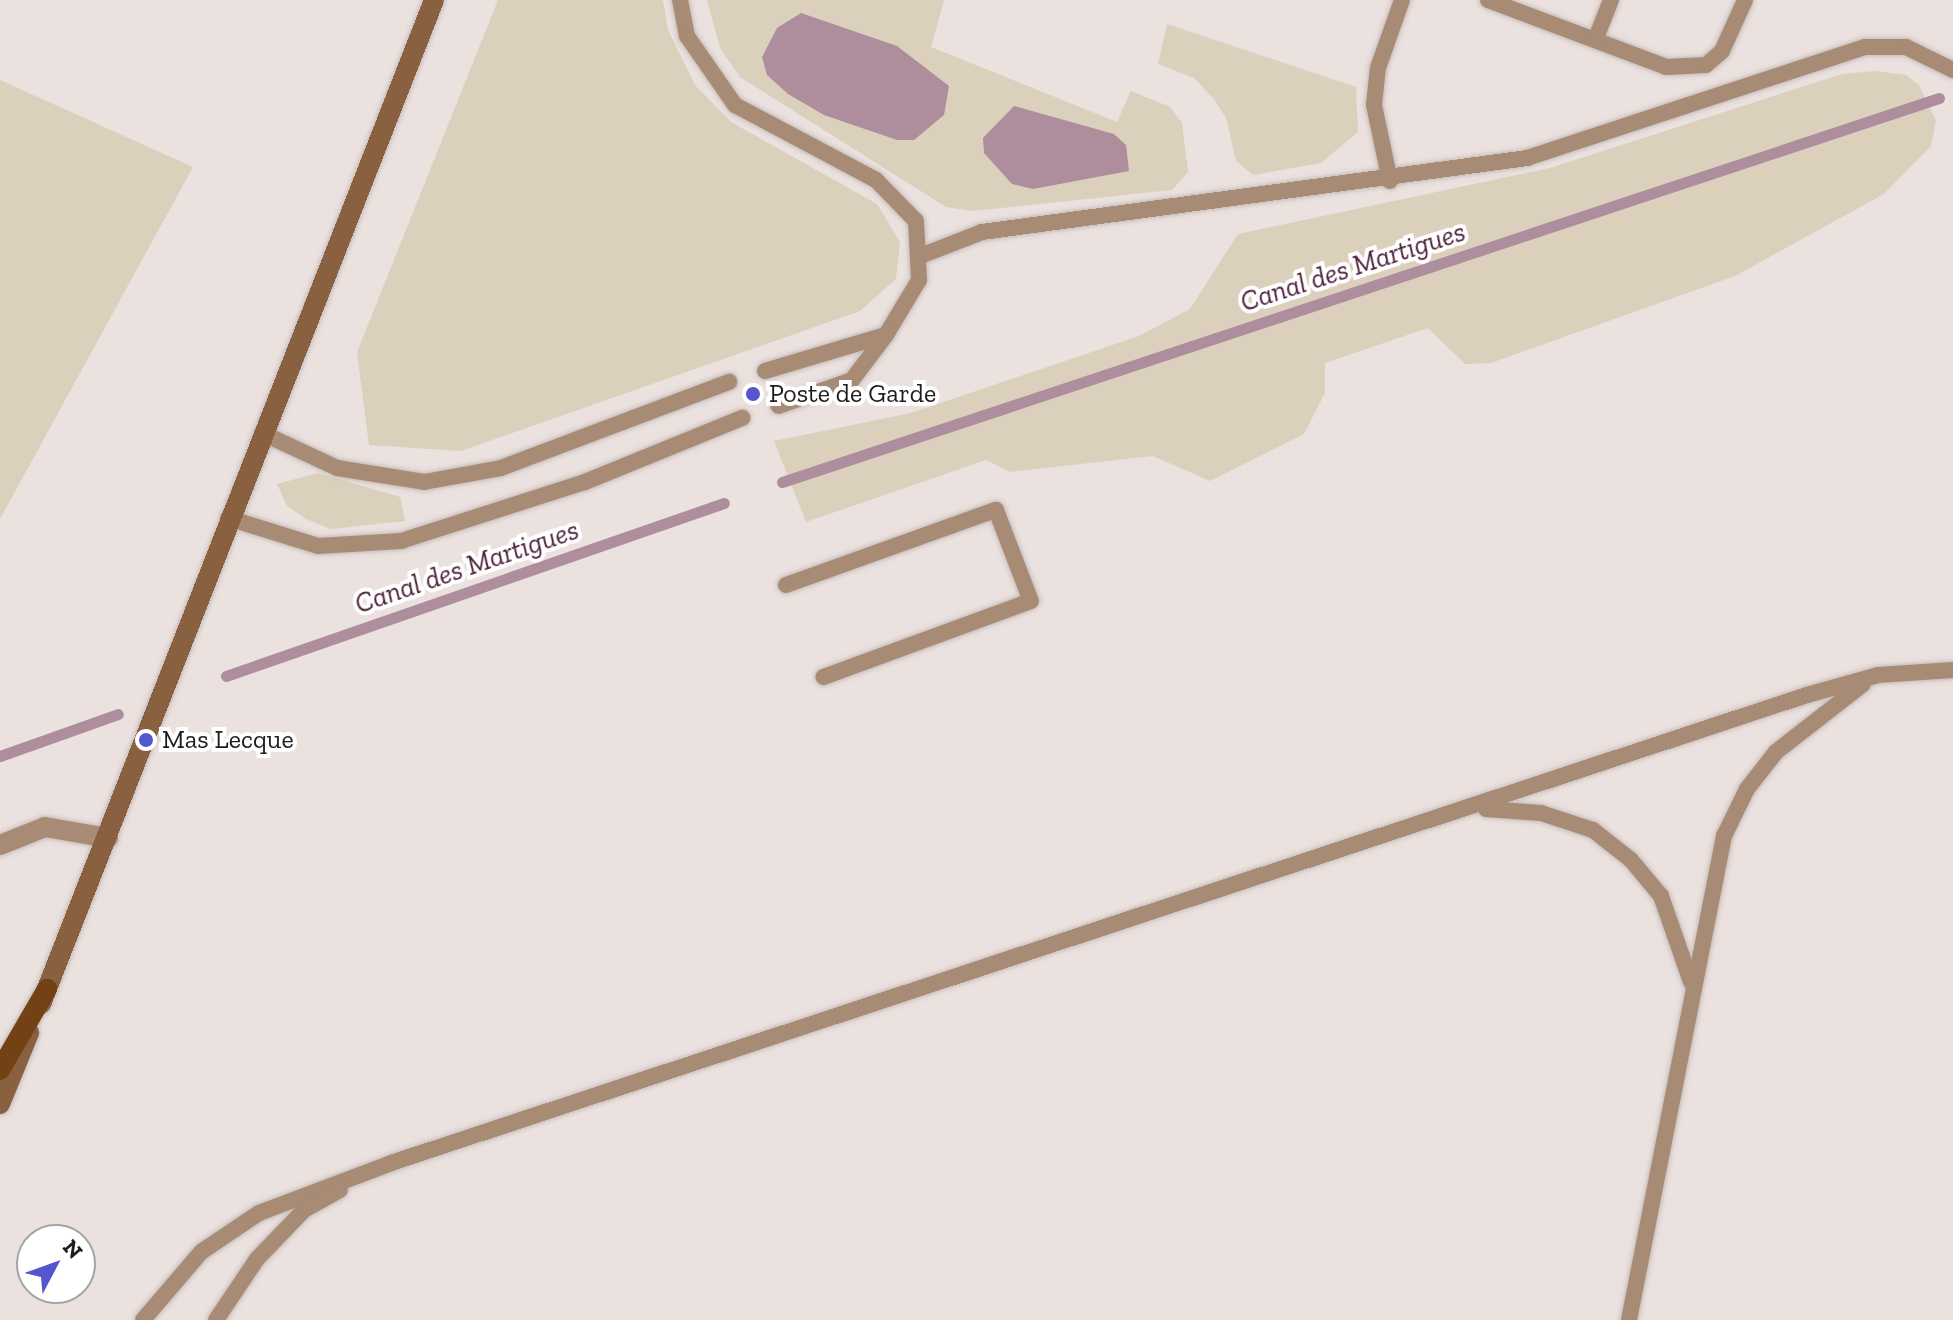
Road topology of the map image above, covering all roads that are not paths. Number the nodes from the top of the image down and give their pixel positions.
1 (434, 0) edge
2 (680, 0) edge
3 (1402, 0) edge
4 (1488, 0) edge
5 (1611, 0) edge
6 (1745, 0) edge
7 (1596, 38) junction
8 (1953, 70) edge
9 (1390, 181) junction
10 (923, 255) junction
11 (886, 335) junction
12 (765, 371) dead end
13 (729, 382) dead end
14 (778, 406) dead end
15 (742, 418) dead end
16 (262, 433) junction
17 (228, 518) junction
18 (786, 585) dead end
19 (1953, 670) edge
20 (1878, 675) junction
21 (823, 677) dead end
22 (1449, 813) junction
23 (108, 838) junction
24 (0, 845) edge
25 (47, 989) junction
26 (1693, 989) junction
27 (0, 1070) edge
28 (0, 1104) edge
29 (391, 1163) junction
30 (143, 1320) edge
31 (216, 1320) edge
32 (1629, 1320) edge

1 - 16 main road
2 - 10 lane
3 - 9 lane
4 - 7 lane
5 - 7 lane
6 - 7 lane
8 - 9 lane
9 - 10 lane
10 - 11 lane
11 - 12 lane
11 - 14 lane
13 - 16 lane
15 - 17 lane
16 - 17 main road
17 - 23 main road
18 - 21 lane
19 - 20 lane
20 - 22 lane
20 - 26 lane
22 - 26 lane
22 - 29 lane
23 - 24 street
23 - 25 main road
25 - 27 main road
25 - 28 main road
26 - 32 lane
29 - 30 lane
29 - 31 lane

